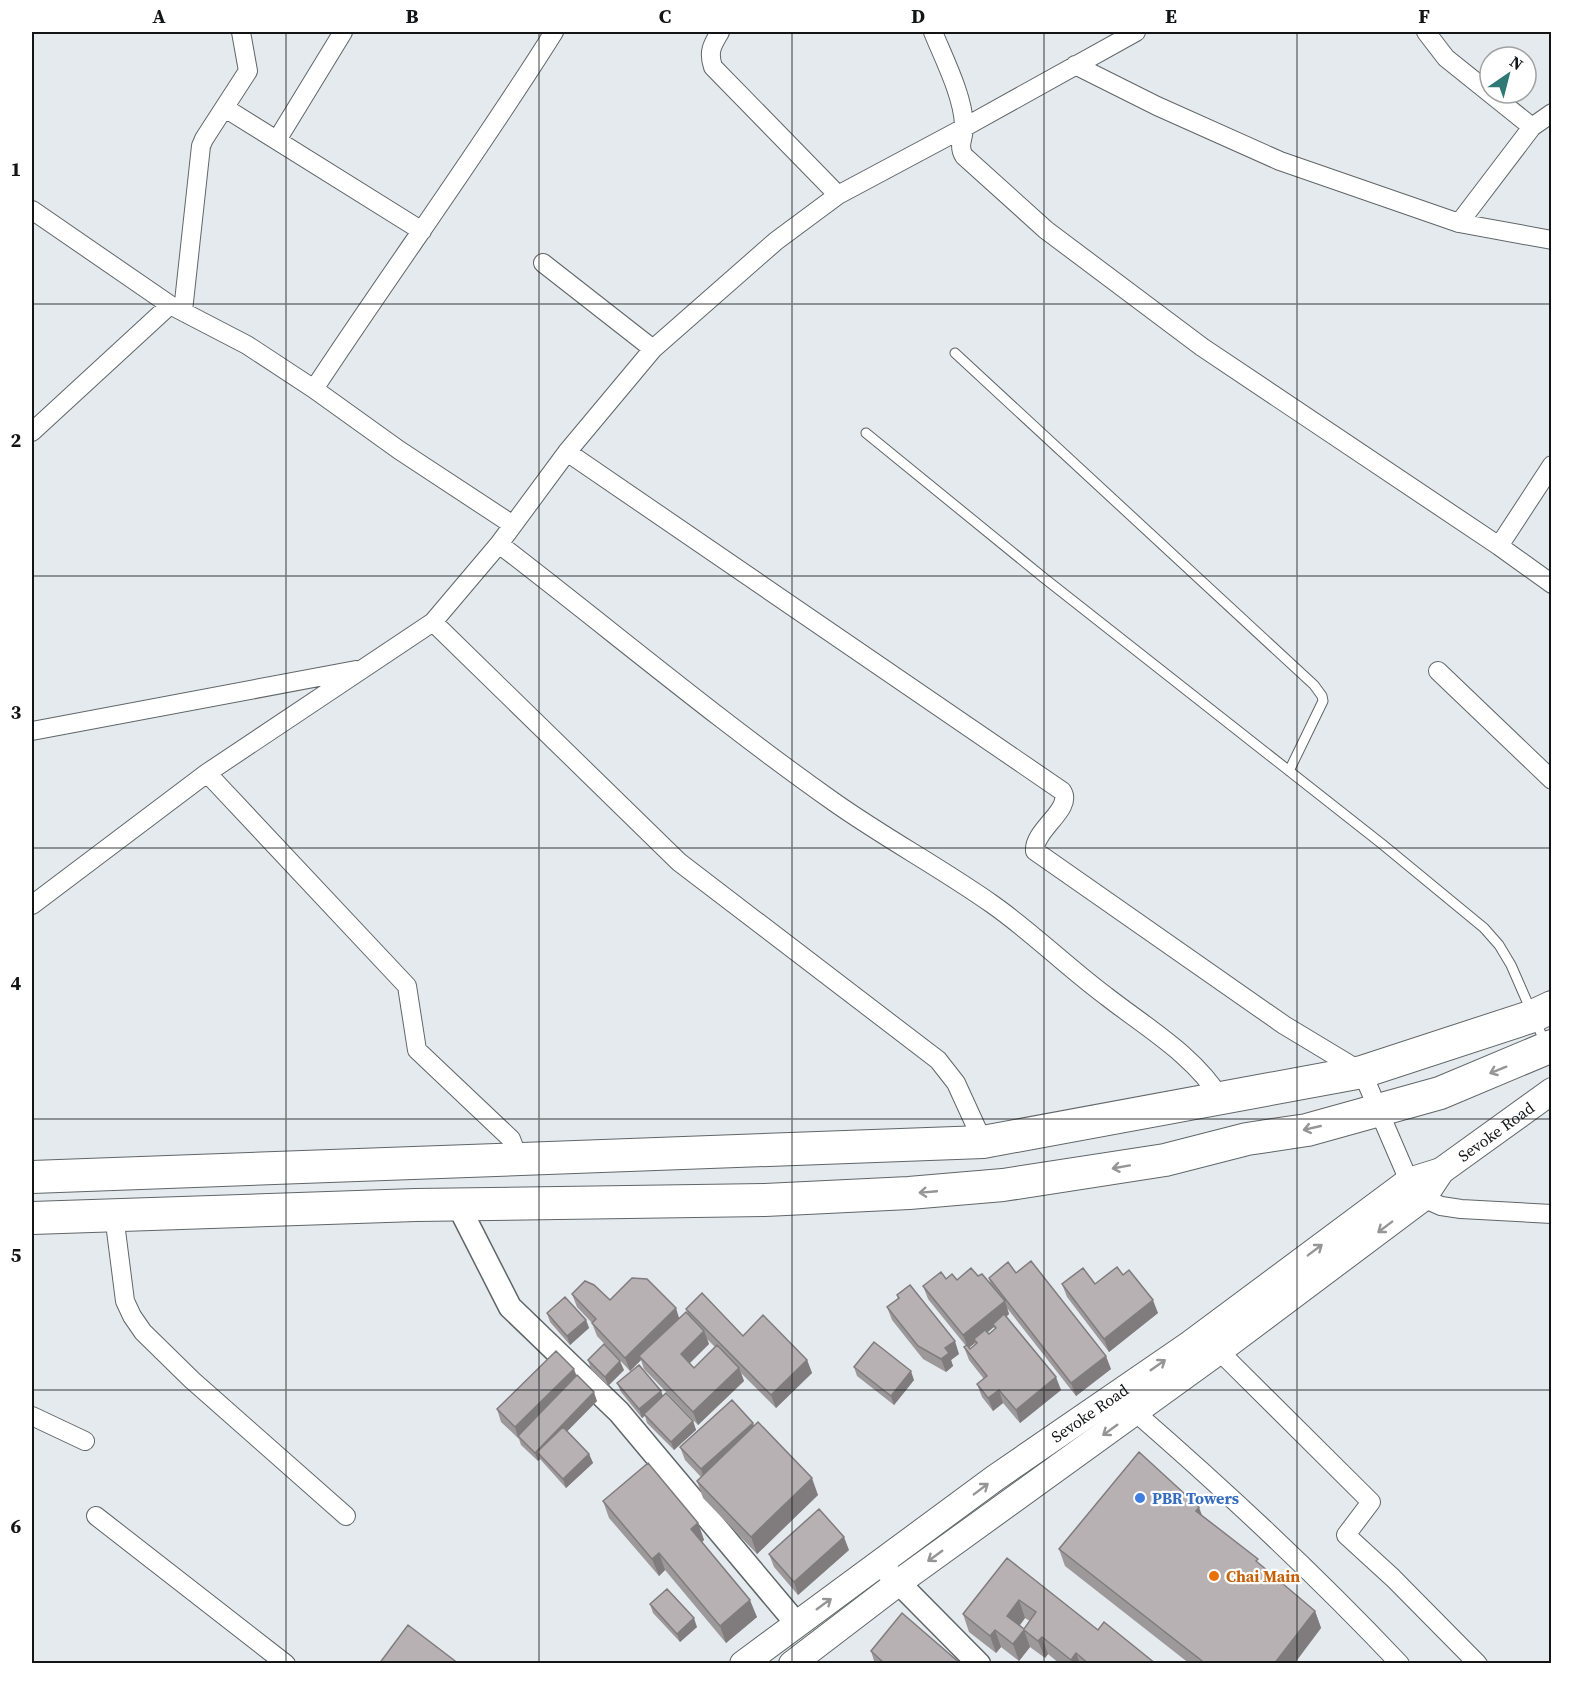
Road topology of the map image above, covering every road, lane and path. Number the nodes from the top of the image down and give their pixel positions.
1 (241, 32) edge
2 (343, 32) edge
3 (554, 32) edge
4 (720, 32) edge
5 (933, 32) edge
6 (1136, 32) edge
7 (1426, 32) edge
8 (1075, 65) junction
9 (225, 108) junction
10 (1551, 113) edge
11 (964, 126) junction
12 (1532, 127) junction
13 (276, 140) junction
14 (838, 195) junction
15 (32, 210) edge
16 (1459, 223) junction
17 (422, 231) junction
18 (1551, 240) edge
19 (543, 263) dead end
20 (176, 308) junction
21 (653, 349) junction
22 (955, 353) dead end
23 (314, 389) junction
24 (32, 432) edge
25 (866, 433) dead end
26 (567, 452) junction
27 (1551, 465) edge
28 (513, 525) junction
29 (499, 544) junction
30 (1499, 546) junction
31 (1551, 584) edge
32 (433, 622) junction
33 (364, 669) junction
34 (1438, 671) dead end
35 (32, 731) edge
36 (1289, 771) junction
37 (207, 773) junction
38 (1551, 780) edge
39 (32, 905) edge
40 (1542, 1012) edge
41 (1549, 1047) edge
42 (1362, 1072) junction
43 (1551, 1091) edge
44 (1221, 1099) junction
45 (1379, 1110) junction
46 (983, 1142) junction
47 (519, 1160) junction
48 (32, 1178) edge
49 (1416, 1190) junction
50 (458, 1205) junction
51 (1551, 1214) edge
52 (114, 1215) junction
53 (32, 1218) edge
54 (1219, 1352) junction
55 (1135, 1412) junction
56 (32, 1416) edge
57 (85, 1441) dead end
58 (96, 1516) dead end
59 (346, 1516) dead end
60 (880, 1564) junction
61 (898, 1583) junction
62 (797, 1624) junction
63 (286, 1664) edge
64 (743, 1664) edge
65 (792, 1664) edge
66 (979, 1664) edge
67 (1400, 1664) edge
68 (1478, 1664) edge

1 - 9 street
2 - 13 street
3 - 17 street
4 - 14 street
5 - 11 street
6 - 8 street
7 - 12 street
8 - 11 street
8 - 16 street
9 - 13 street
9 - 20 street
10 - 12 street
11 - 14 street
11 - 30 street
12 - 16 street
13 - 17 street
14 - 21 street
15 - 20 street
16 - 18 street
17 - 23 street
19 - 21 street
20 - 23 street
20 - 24 street
21 - 26 street
22 - 36 lane
23 - 28 street
25 - 36 lane
26 - 28 street
26 - 42 street
27 - 30 street
28 - 29 street
29 - 32 street
29 - 44 street
30 - 31 street
32 - 33 street
32 - 46 street
33 - 35 street
33 - 37 street
34 - 38 street
36 - 40 lane
37 - 39 street
37 - 47 street
40 - 41 lane
40 - 42 highway
41 -> 45 highway
42 - 44 highway
42 - 45 street
43 - 49 main road, Sevoke Road
44 - 46 highway
45 - 49 street
45 -> 50 highway
46 - 47 highway
47 - 48 highway
49 - 51 street
49 -> 54 main road, Sevoke Road
60 -> 49 main road, Sevoke Road
50 - 52 highway
50 - 62 street
52 - 53 highway
52 - 59 street
54 - 55 main road, Sevoke Road
54 - 68 street
55 -> 61 main road, Sevoke Road
55 - 67 street
56 - 57 street
58 - 63 street
60 - 61 street
62 -> 60 main road, Sevoke Road
61 - 65 main road, Sevoke Road
61 - 66 street
62 - 64 main road, Sevoke Road

